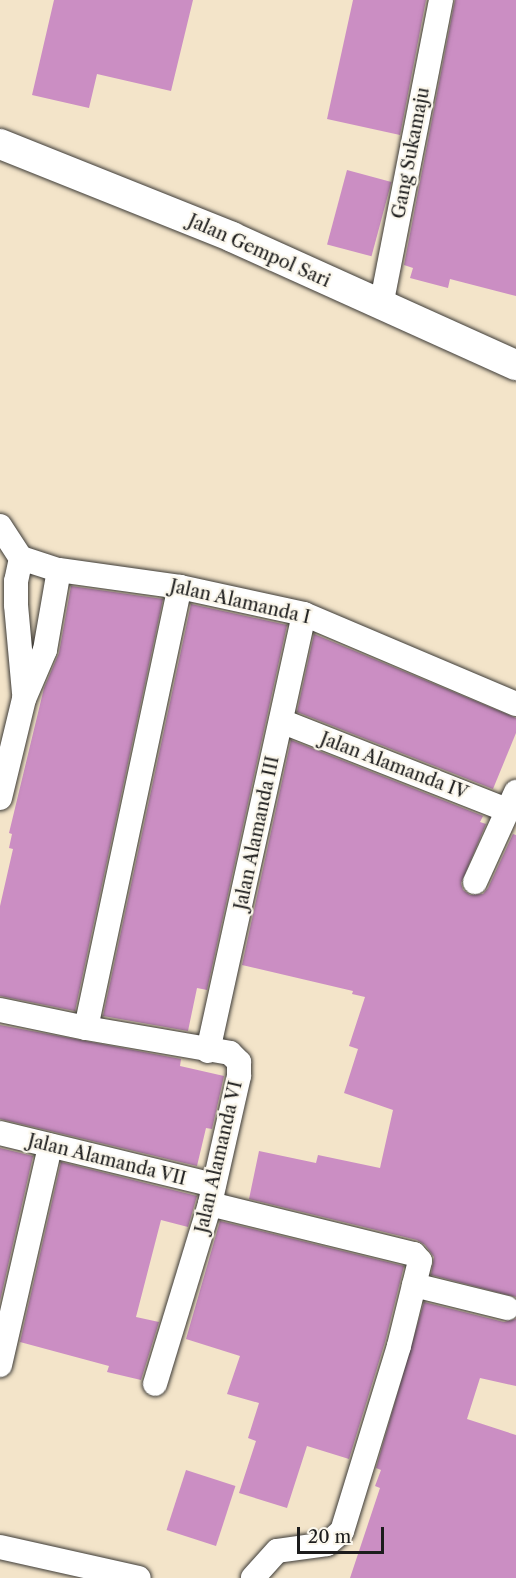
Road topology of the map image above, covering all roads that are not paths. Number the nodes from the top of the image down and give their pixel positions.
1 (441, 0) edge
2 (0, 144) edge
3 (381, 306) junction
4 (516, 365) edge
5 (0, 526) edge
6 (21, 558) junction
7 (59, 570) junction
8 (180, 587) junction
9 (304, 614) junction
10 (24, 699) junction
11 (516, 704) edge
12 (281, 721) junction
13 (0, 798) edge
14 (511, 801) edge
15 (475, 882) dead end
16 (0, 1010) edge
17 (86, 1028) junction
18 (208, 1051) junction
19 (0, 1133) edge
20 (50, 1146) junction
21 (212, 1195) junction
22 (414, 1285) junction
23 (507, 1308) dead end
24 (0, 1365) edge
25 (155, 1384) dead end
26 (0, 1547) edge
27 (139, 1578) edge
28 (253, 1578) edge

1 - 3 street, Gang Sukamaju
2 - 3 street, Jalan Gempol Sari
3 - 4 street, Jalan Gempol Sari
5 - 6 street
6 - 7 street, Jalan Alamanda I
6 - 10 street
7 - 8 street, Jalan Alamanda I
7 - 10 street
8 - 9 street, Jalan Alamanda I
8 - 17 street
9 - 11 street, Jalan Alamanda I
9 - 12 street, Jalan Alamanda III
10 - 13 street
12 - 14 street, Jalan Alamanda IV
12 - 18 street, Jalan Alamanda III
14 - 15 street
16 - 17 street, Jalan Alamanda VI
17 - 18 street, Jalan Alamanda VI
18 - 21 street, Jalan Alamanda VI
19 - 20 street, Jalan Alamanda VII
20 - 21 street, Jalan Alamanda VII
20 - 24 street
21 - 22 street, Jalan Alamanda VII
21 - 25 street, Jalan Alamanda VI
22 - 23 street
22 - 28 street, Jalan Alamanda VII
26 - 27 street

